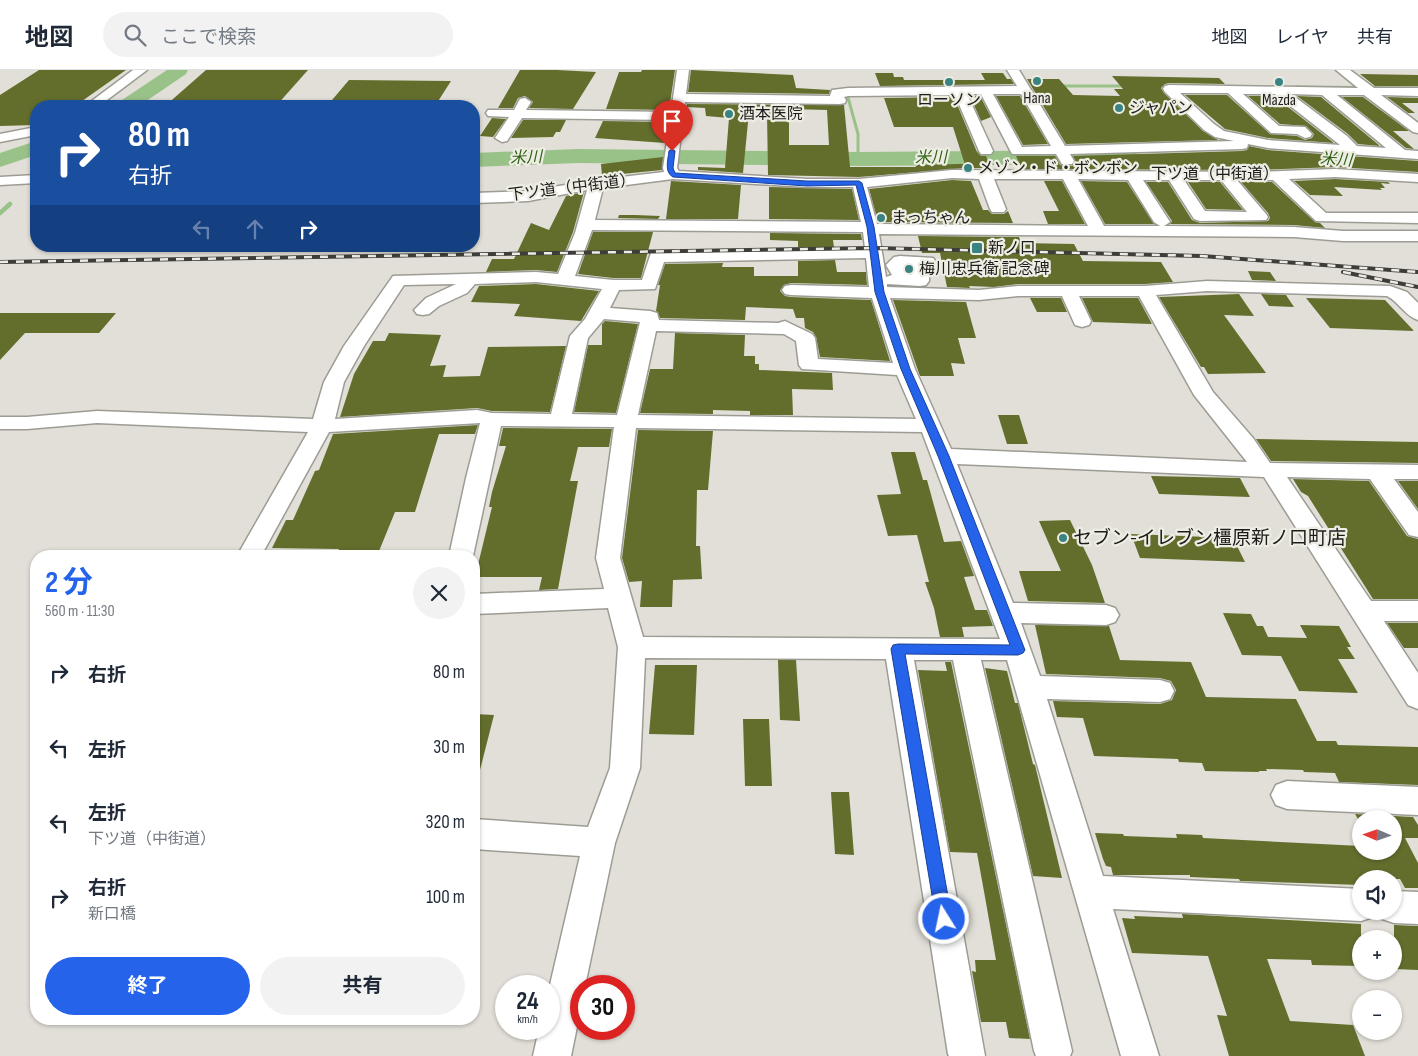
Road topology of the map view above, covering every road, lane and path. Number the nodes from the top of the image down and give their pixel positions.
1 (140, 70) edge
2 (683, 70) edge
3 (1012, 70) edge
4 (1342, 70) edge
5 (1023, 88) junction
6 (1232, 90) junction
7 (1279, 91) junction
8 (1325, 91) junction
9 (960, 92) junction
10 (986, 92) junction
11 (1370, 92) junction
12 (1417, 93) edge
13 (527, 98) dead end
14 (678, 98) junction
15 (99, 100) edge
16 (493, 113) dead end
17 (519, 113) junction
18 (677, 116) junction
19 (1418, 129) edge
20 (30, 132) edge
21 (1145, 136) dead end
22 (0, 138) edge
23 (502, 138) dead end
24 (1258, 143) junction
25 (1158, 148) junction
26 (1321, 148) junction
27 (1354, 151) junction
28 (986, 152) dead end
29 (1400, 154) junction
30 (1418, 155) edge
31 (1066, 163) junction
32 (671, 172) junction
33 (985, 174) junction
34 (1132, 174) junction
35 (1172, 175) junction
36 (1276, 175) junction
37 (1225, 176) junction
38 (1418, 178) edge
39 (30, 179) edge
40 (859, 183) junction
41 (596, 184) junction
42 (3, 187) edge
43 (480, 198) edge
44 (998, 209) dead end
45 (1418, 218) edge
46 (1162, 222) dead end
47 (588, 225) junction
48 (870, 228) junction
49 (1099, 232) junction
50 (1400, 236) junction
51 (1418, 236) edge
52 (1418, 251) edge
53 (792, 254) junction
54 (874, 254) junction
55 (466, 279) junction
56 (564, 280) junction
57 (904, 280) dead end
58 (613, 285) junction
59 (879, 285) junction
60 (791, 290) junction
61 (1068, 291) junction
62 (1145, 291) junction
63 (423, 310) dead end
64 (599, 314) junction
65 (1418, 314) edge
66 (1082, 321) dead end
67 (649, 325) junction
68 (784, 328) junction
69 (764, 337) dead end
70 (906, 369) junction
71 (492, 419) junction
72 (560, 420) junction
73 (626, 420) junction
74 (0, 423) edge
75 (322, 426) junction
76 (930, 426) junction
77 (944, 456) junction
78 (1267, 469) junction
79 (1376, 471) junction
80 (1418, 472) edge
81 (1418, 529) edge
82 (253, 550) edge
83 (463, 550) edge
84 (618, 598) junction
85 (480, 604) edge
86 (1363, 611) junction
87 (1418, 611) edge
88 (1004, 613) junction
89 (1106, 615) dead end
90 (632, 647) junction
91 (898, 649) junction
92 (965, 650) junction
93 (1018, 650) junction
94 (1409, 667) edge
95 (1030, 687) junction
96 (1160, 691) dead end
97 (1418, 697) edge
98 (1287, 795) dead end
99 (1418, 801) edge
100 (480, 834) edge
101 (599, 843) junction
102 (1092, 892) junction
103 (1352, 905) edge
104 (1402, 907) edge
105 (1418, 908) edge
106 (1053, 1051) dead end
107 (967, 1054) dead end
108 (552, 1056) edge
109 (1140, 1056) edge

1 - 15 street
2 - 14 street
3 - 5 street
4 - 11 street
5 - 10 street
5 - 31 street
6 - 7 street
6 - 24 street
6 - 26 street
7 - 8 street
7 - 27 street
8 - 11 street
8 - 29 street
9 - 10 street
9 - 14 street
9 - 28 street
10 - 31 street
11 - 12 street
11 - 19 street
13 - 17 street
14 - 18 street
16 - 17 street
17 - 18 street
17 - 23 street
18 - 32 street
20 - 22 street
21 - 25 street
24 - 25 street
24 - 26 street
25 - 31 street
26 - 27 street
27 - 29 street
29 - 30 street
31 - 33 street, 下ツ道（中街道）
31 - 34 street, 下ツ道（中街道）
31 - 49 street
32 - 40 street, 下ツ道（中街道）
32 - 41 street, 下ツ道（中街道）
33 - 40 street, 下ツ道（中街道）
33 - 44 street
34 - 35 street, 下ツ道（中街道）
34 - 46 street
35 - 37 street, 下ツ道（中街道）
35 - 37 street
36 - 37 street, 下ツ道（中街道）
36 - 38 street, 下ツ道（中街道）
36 - 45 street
39 - 42 street
40 - 48 street
41 - 43 street, 下ツ道（中街道）
41 - 47 street
47 - 48 street
47 - 56 street
48 - 49 street
48 - 54 street
49 - 50 street
50 - 51 street
50 - 52 street
53 - 54 street
53 - 58 street
53 - 60 street
54 - 59 street
55 - 56 street
55 - 63 street
55 - 75 street
56 - 58 street
57 - 59 street
58 - 64 street
59 - 60 street
59 - 61 street
59 - 70 street
60 - 68 street
61 - 62 street
61 - 66 street
62 - 65 street
62 - 78 street
64 - 67 street
64 - 72 street
67 - 68 street
67 - 73 street
68 - 69 street
68 - 70 street
70 - 76 street
71 - 72 street
71 - 75 street
71 - 83 street
72 - 73 street
73 - 76 street
73 - 84 street
74 - 75 street
75 - 82 street
76 - 77 street
77 - 78 street
77 - 88 street
78 - 79 street
78 - 86 street
79 - 80 street
79 - 81 street
84 - 85 street
84 - 90 street
86 - 87 street
86 - 94 street
88 - 89 street
88 - 93 street
90 - 91 street
90 - 101 street
91 - 92 street
91 - 107 street
92 - 93 street
92 - 106 street
93 - 95 street
94 - 97 street
95 - 96 street
95 - 102 street
98 - 99 street
100 - 101 street
101 - 108 street
102 - 103 street
102 - 109 street
104 - 105 street

